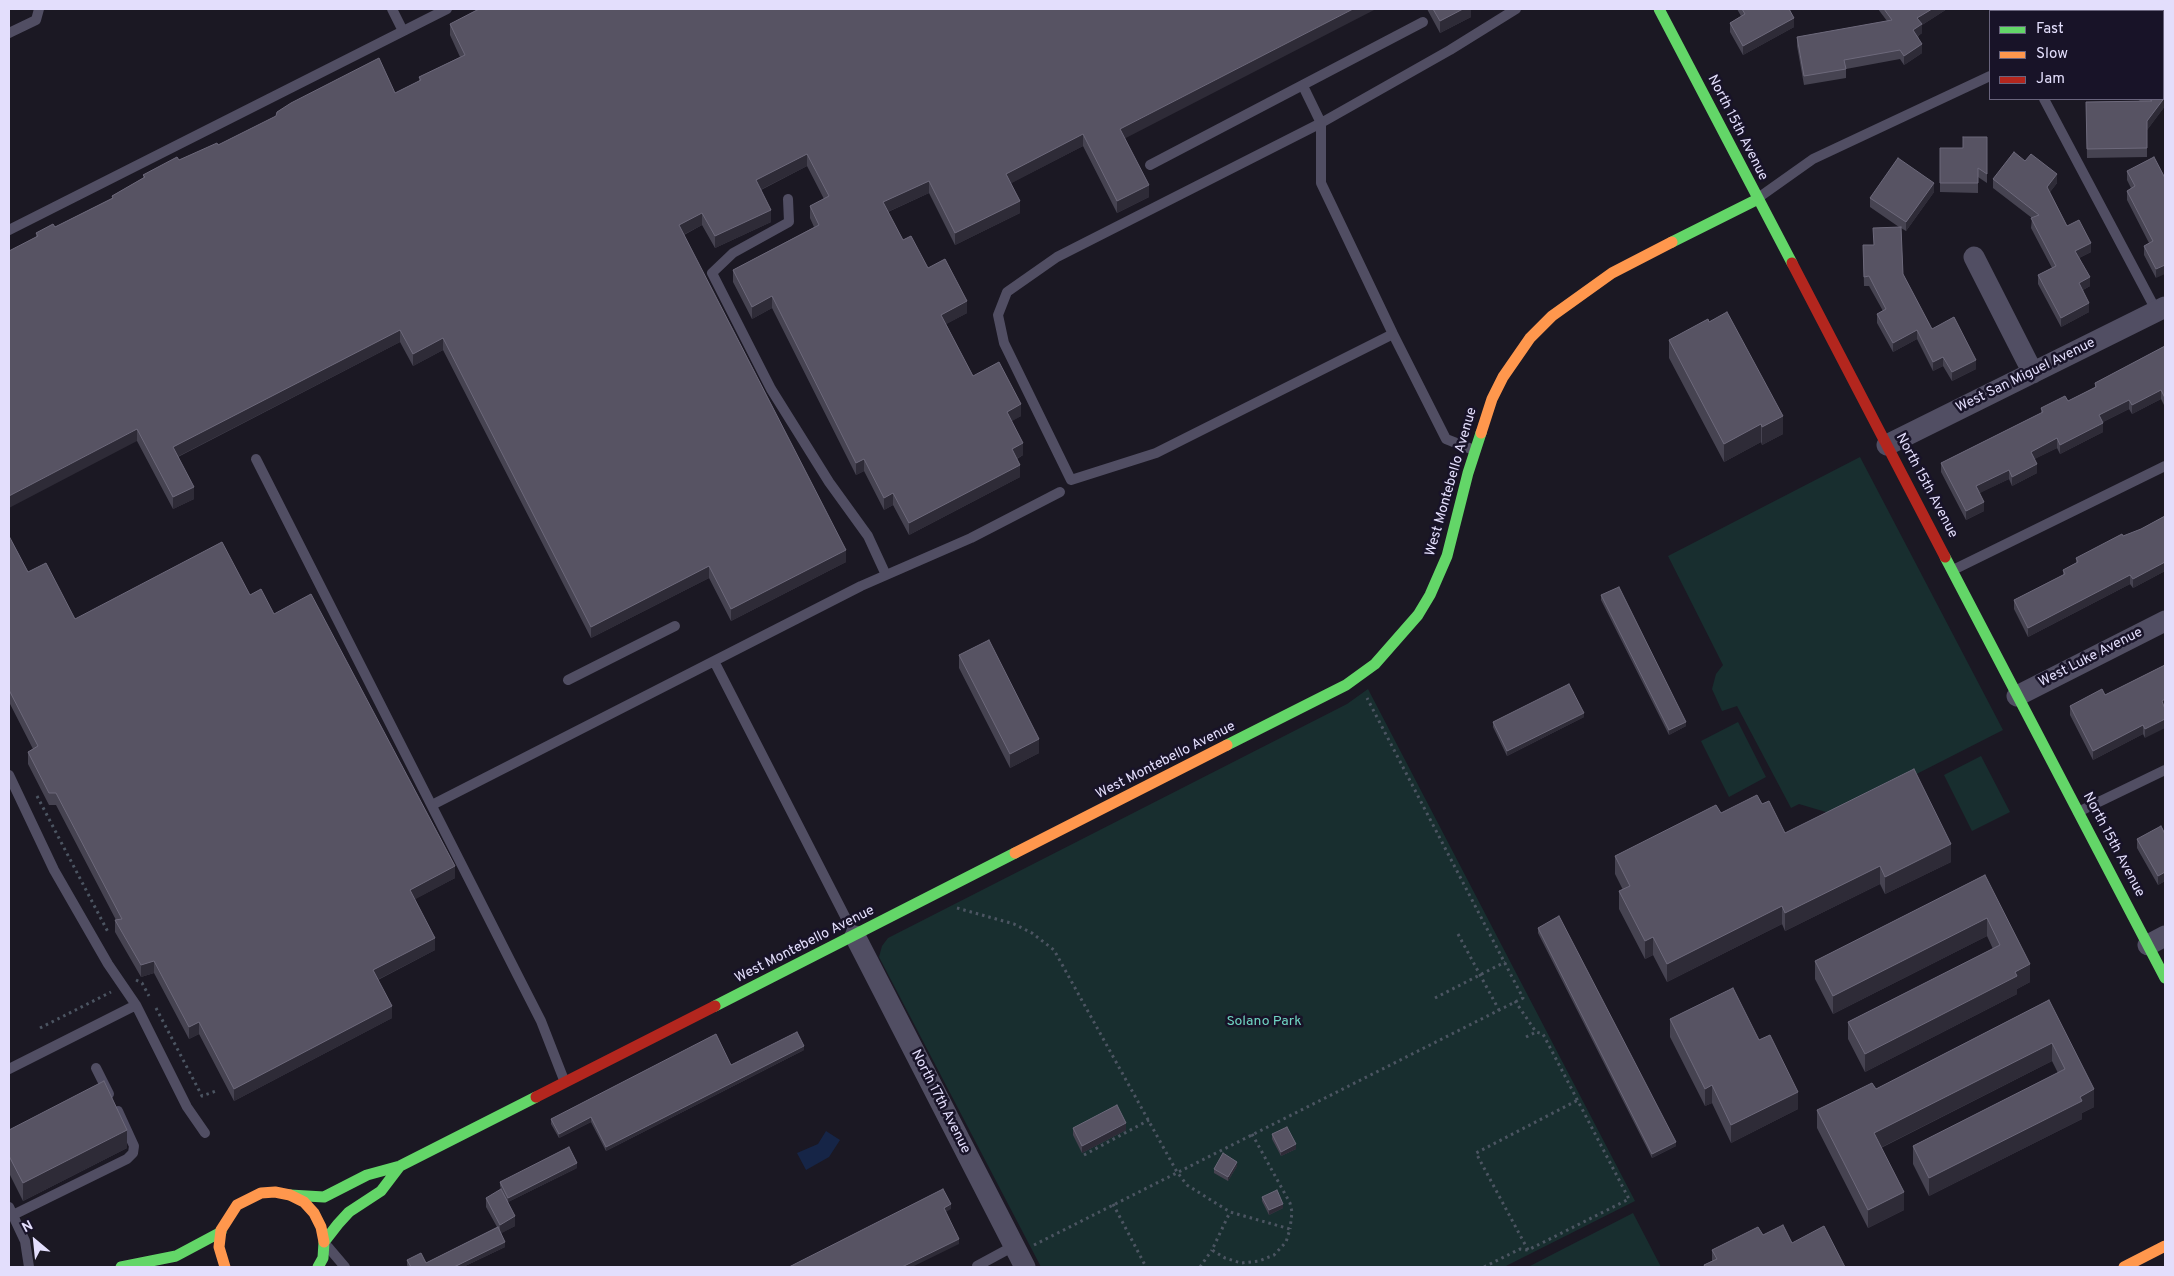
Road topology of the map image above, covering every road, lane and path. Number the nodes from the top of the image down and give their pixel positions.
1 (39, 9) edge
2 (392, 9) edge
3 (447, 9) edge
4 (1516, 9) edge
5 (1659, 9) edge
6 (1423, 22) dead end
7 (404, 31) junction
8 (9, 33) edge
9 (1989, 76) edge
10 (1303, 86) junction
11 (2045, 100) edge
12 (1321, 123) junction
13 (1150, 166) dead end
14 (788, 199) dead end
15 (1758, 199) junction
16 (9, 230) edge
17 (1974, 257) dead end
18 (2161, 309) edge
19 (1393, 334) junction
20 (2033, 373) junction
21 (1887, 445) junction
22 (1475, 451) junction
23 (256, 459) dead end
24 (2165, 466) edge
25 (1060, 492) dead end
26 (1953, 570) junction
27 (886, 575) junction
28 (2165, 621) edge
29 (675, 626) dead end
30 (714, 661) junction
31 (568, 680) dead end
32 (1366, 695) dead end
33 (2017, 696) junction
34 (2165, 770) edge
35 (9, 775) edge
36 (34, 791) dead end
37 (432, 805) junction
38 (2078, 812) junction
39 (955, 907) dead end
40 (1458, 934) dead end
41 (855, 936) junction
42 (111, 937) dead end
43 (2157, 940) edge
44 (1505, 962) junction
45 (1480, 975) junction
46 (132, 977) dead end
47 (2165, 978) edge
48 (99, 998) dead end
49 (1436, 998) dead end
50 (1515, 1001) junction
51 (136, 1005) junction
52 (1499, 1010) junction
53 (40, 1028) dead end
54 (1536, 1032) junction
55 (1526, 1036) dead end
56 (96, 1068) dead end
57 (9, 1069) edge
58 (565, 1082) junction
59 (216, 1091) dead end
60 (1578, 1100) junction
61 (1149, 1120) junction
62 (206, 1133) dead end
63 (1252, 1134) junction
64 (1084, 1154) edge
65 (400, 1166) junction
66 (1177, 1172) junction
67 (290, 1195) junction
68 (1113, 1204) junction
69 (11, 1211) edge
70 (1230, 1212) junction
71 (1290, 1229) junction
72 (221, 1232) junction
73 (324, 1242) junction
74 (1023, 1246) junction
75 (2165, 1246) edge
76 (1212, 1250) junction
77 (1528, 1250) junction
78 (977, 1266) dead end
79 (30, 1267) edge
80 (121, 1267) edge
81 (225, 1267) edge
82 (318, 1267) edge
83 (344, 1267) edge
84 (1025, 1267) edge
85 (1146, 1267) edge
86 (1200, 1267) edge
87 (1484, 1267) edge
88 (2124, 1267) edge

1 - 8 lane
2 - 7 lane
3 - 7 lane
4 - 12 lane
5 - 15 street, North 15th Avenue
6 - 10 lane
7 - 16 lane
9 - 15 lane
10 - 12 lane
10 - 13 lane
11 - 18 lane
12 - 19 lane
12 - 19 lane
14 - 27 lane
15 - 21 street, North 15th Avenue
15 - 22 street, West Montebello Avenue
17 - 20 street
18 - 20 street, West San Miguel Avenue
19 - 22 lane
20 - 21 street, West San Miguel Avenue
21 - 26 street, North 15th Avenue
22 - 41 street, West Montebello Avenue
23 - 37 lane
24 - 26 lane
25 - 27 lane
26 - 33 street, North 15th Avenue
27 - 30 lane
28 - 33 street, West Luke Avenue
29 - 31 lane
30 - 37 lane
30 - 41 lane
32 - 44 path
33 - 38 street, North 15th Avenue
34 - 38 lane
35 - 51 lane
36 - 42 path
37 - 58 lane
38 - 43 street, North 15th Avenue
39 - 61 path
40 - 45 path
41 - 58 street, West Montebello Avenue
41 - 74 street, North 17th Avenue
43 - 47 street, North 15th Avenue
44 - 45 path
44 - 50 path
45 - 49 path
45 - 52 path
46 - 59 path
48 - 53 path
50 - 52 path
50 - 54 path
51 - 57 lane
51 - 62 lane
52 - 63 path
54 - 55 path
54 - 60 path
56 - 69 lane
58 - 65 street, West Montebello Avenue
60 - 77 path
60 - 77 path
61 - 64 path
61 - 66 path
63 - 66 path
63 - 71 path
65 - 67 street, West Montebello Avenue
65 - 73 street, West Montebello Avenue
66 - 68 path
66 - 70 path
67 - 72 street, West Montebello Avenue
67 - 73 street
68 - 74 path
68 - 85 path
69 - 79 lane
70 - 71 path
70 - 76 path
71 - 76 path
72 - 80 street
72 - 81 street
73 - 82 street, West Montebello Avenue
73 - 83 lane
74 - 78 lane
74 - 84 street, North 17th Avenue
75 - 88 street
76 - 86 path
77 - 87 path

